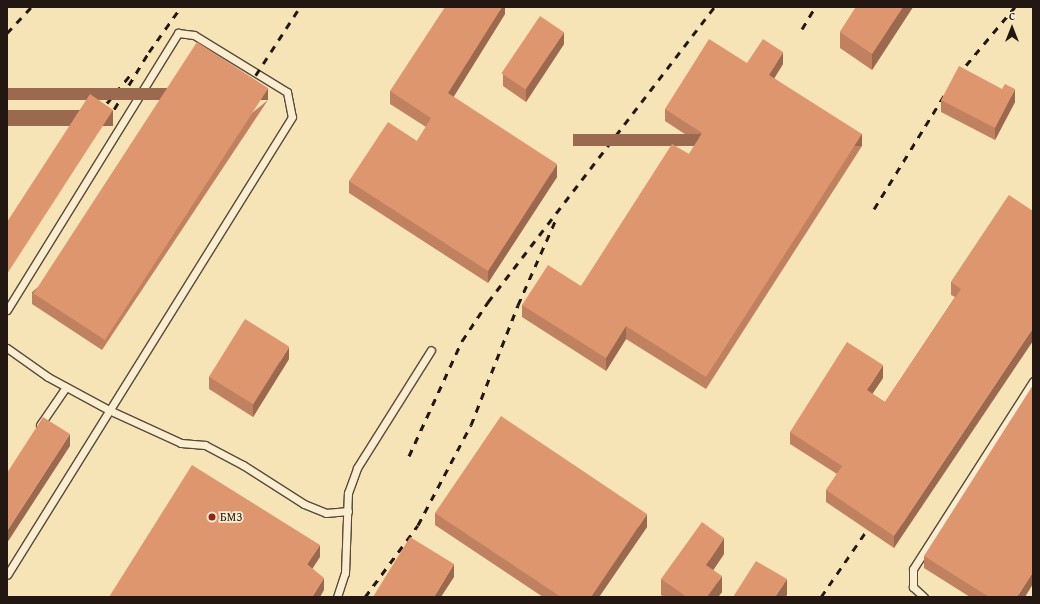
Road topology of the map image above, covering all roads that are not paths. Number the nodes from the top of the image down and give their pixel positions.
1 (7, 310) edge
2 (7, 348) edge
3 (431, 350) dead end
4 (1033, 381) edge
5 (66, 387) junction
6 (109, 410) junction
7 (36, 430) edge
8 (348, 511) junction
9 (7, 575) edge
10 (337, 597) edge
11 (923, 597) edge

1 - 6 lane
2 - 5 lane
3 - 8 lane
4 - 11 lane
5 - 6 lane
5 - 7 lane
6 - 8 lane
6 - 9 lane
8 - 10 lane

